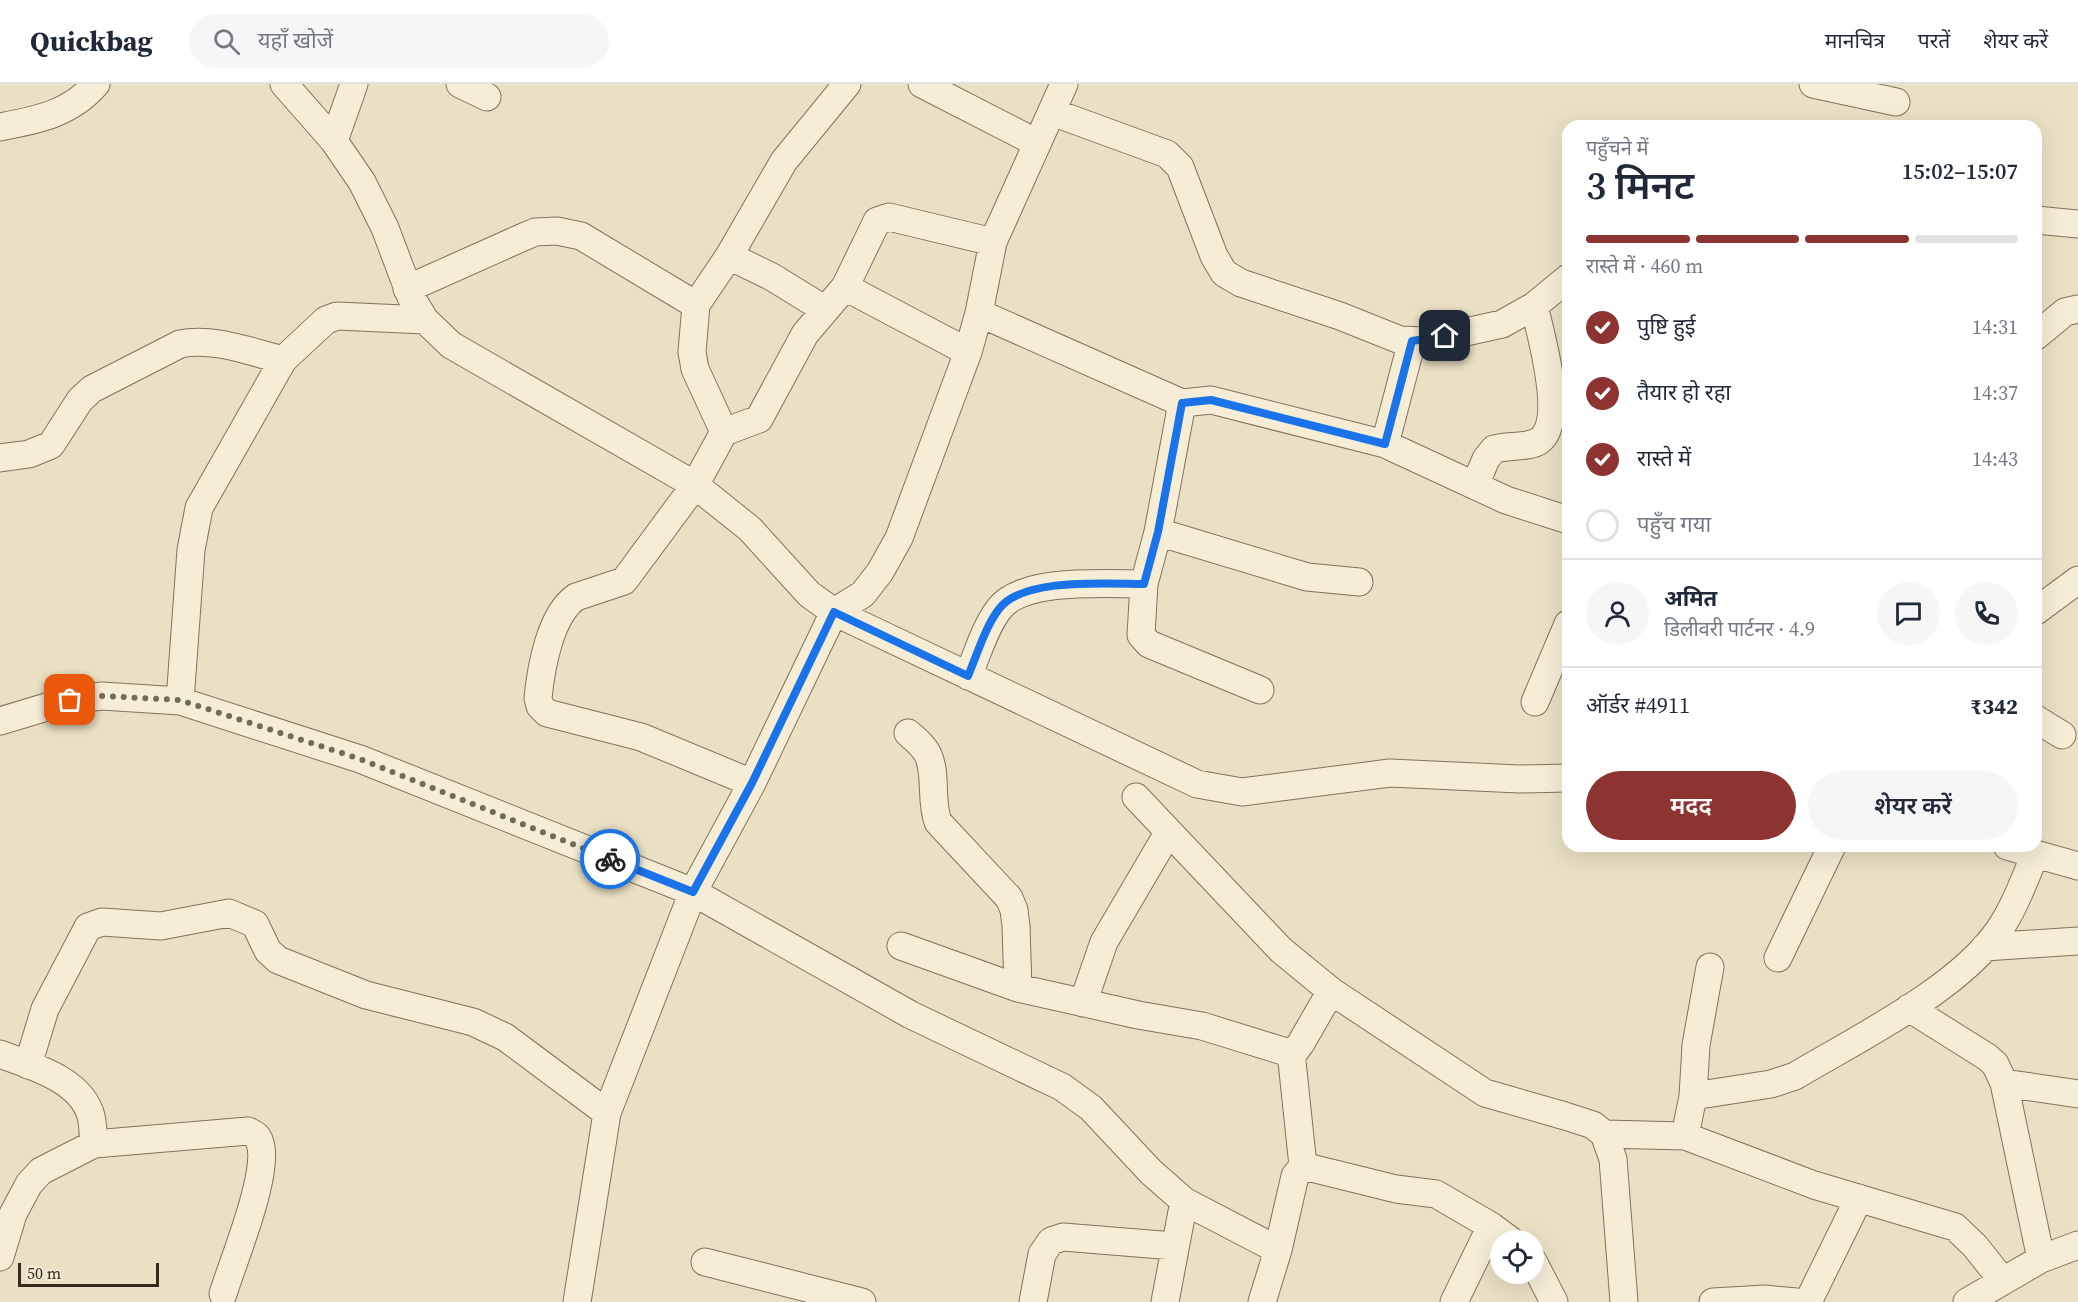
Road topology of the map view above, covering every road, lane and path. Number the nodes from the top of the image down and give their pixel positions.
1 (96, 84) edge
2 (284, 84) edge
3 (354, 84) edge
4 (460, 84) edge
5 (848, 84) edge
6 (922, 84) edge
7 (1064, 84) edge
8 (1814, 84) edge
9 (487, 97) dead end
10 (1896, 104) edge
11 (1052, 112) junction
12 (0, 127) edge
13 (334, 141) junction
14 (1037, 143) junction
15 (2042, 221) edge
16 (2078, 224) edge
17 (993, 243) junction
18 (729, 256) junction
19 (1562, 283) edge
20 (845, 286) junction
21 (407, 289) junction
22 (696, 305) junction
23 (1534, 306) junction
24 (824, 309) junction
25 (2042, 309) edge
26 (2071, 311) edge
27 (979, 314) junction
28 (425, 320) junction
29 (2042, 332) edge
30 (1412, 341) junction
31 (968, 352) junction
32 (283, 360) junction
33 (1182, 403) junction
34 (724, 432) junction
35 (1385, 444) junction
36 (0, 458) edge
37 (695, 485) junction
38 (1475, 485) junction
39 (1562, 518) edge
40 (1158, 532) junction
41 (2078, 580) edge
42 (1359, 582) dead end
43 (1144, 584) junction
44 (2042, 601) edge
45 (834, 612) junction
46 (1562, 638) edge
47 (968, 676) junction
48 (1260, 690) dead end
49 (180, 700) junction
50 (1535, 702) dead end
51 (2042, 723) edge
52 (3, 724) edge
53 (909, 733) dead end
54 (2062, 735) dead end
55 (1562, 778) edge
56 (752, 783) junction
57 (1136, 797) dead end
58 (1168, 833) junction
59 (1829, 852) edge
60 (2026, 852) edge
61 (2035, 855) junction
62 (2078, 866) edge
63 (693, 892) junction
64 (2078, 941) edge
65 (901, 946) dead end
66 (1985, 947) junction
67 (1778, 958) dead end
68 (1710, 967) dead end
69 (1017, 988) junction
70 (1331, 991) junction
71 (1083, 1003) junction
72 (1909, 1008) junction
73 (1292, 1052) junction
74 (0, 1054) edge
75 (28, 1065) junction
76 (2004, 1083) junction
77 (2078, 1094) edge
78 (1693, 1096) junction
79 (607, 1113) junction
80 (1604, 1134) junction
81 (1685, 1136) junction
82 (94, 1144) junction
83 (1303, 1166) junction
84 (1859, 1198) junction
85 (1184, 1201) junction
86 (1495, 1230) edge
87 (2078, 1245) edge
88 (1173, 1246) junction
89 (1490, 1248) edge
90 (1278, 1250) junction
91 (0, 1257) edge
92 (2041, 1259) junction
93 (705, 1262) dead end
94 (2002, 1280) junction
95 (1544, 1282) edge
96 (767, 1290) edge
97 (227, 1299) edge
98 (578, 1302) edge
99 (862, 1302) edge
100 (1033, 1302) edge
101 (1165, 1302) edge
102 (1262, 1302) edge
103 (1454, 1302) edge
104 (1554, 1302) edge
105 (1624, 1302) edge
106 (1713, 1302) edge
107 (1796, 1302) edge
108 (1808, 1302) edge
109 (1966, 1302) edge

1 - 12 street
2 - 13 street
3 - 13 street
4 - 9 street
5 - 18 street
6 - 14 street
7 - 11 street
8 - 10 street
11 - 14 street
11 - 30 street
13 - 21 street
14 - 17 street
15 - 16 street
17 - 20 street
17 - 27 street
18 - 22 street
18 - 24 street
19 - 23 street
20 - 24 street
20 - 31 street
21 - 22 street
21 - 28 street
22 - 34 street
23 - 30 street
23 - 38 street
24 - 34 street
25 - 26 street
26 - 29 street
27 - 31 street
27 - 33 street
28 - 32 street
28 - 37 street
30 - 35 street
31 - 45 street
32 - 36 street
32 - 49 street
33 - 35 street
33 - 40 street
34 - 37 street
35 - 38 street
37 - 45 street
37 - 56 street
38 - 39 street
40 - 42 street
40 - 43 street
41 - 44 street
43 - 47 street
43 - 48 street
45 - 47 street
45 - 56 street
46 - 50 street
47 - 55 street
49 - 52 street
49 - 63 street
51 - 54 street
53 - 69 street
56 - 63 street
57 - 58 street
58 - 70 street
58 - 71 street
59 - 67 street
60 - 61 street
61 - 62 street
61 - 66 street
63 - 79 street
63 - 85 street
64 - 66 street
65 - 69 street
66 - 72 street
68 - 78 street
69 - 71 street
70 - 73 street
70 - 80 street
71 - 73 street
72 - 76 street
72 - 78 street
73 - 83 street
74 - 75 street
75 - 79 street
75 - 82 street
76 - 77 street
76 - 92 street
78 - 81 street
79 - 98 street
80 - 81 street
80 - 105 street
81 - 84 street
82 - 91 street
82 - 97 street
83 - 86 street
83 - 90 street
84 - 94 street
84 - 108 street
85 - 88 street
85 - 90 street
87 - 92 street
88 - 100 street
88 - 101 street
89 - 103 street
90 - 102 street
92 - 94 street
93 - 96 street
94 - 109 street
95 - 104 street
96 - 99 street
106 - 107 street

